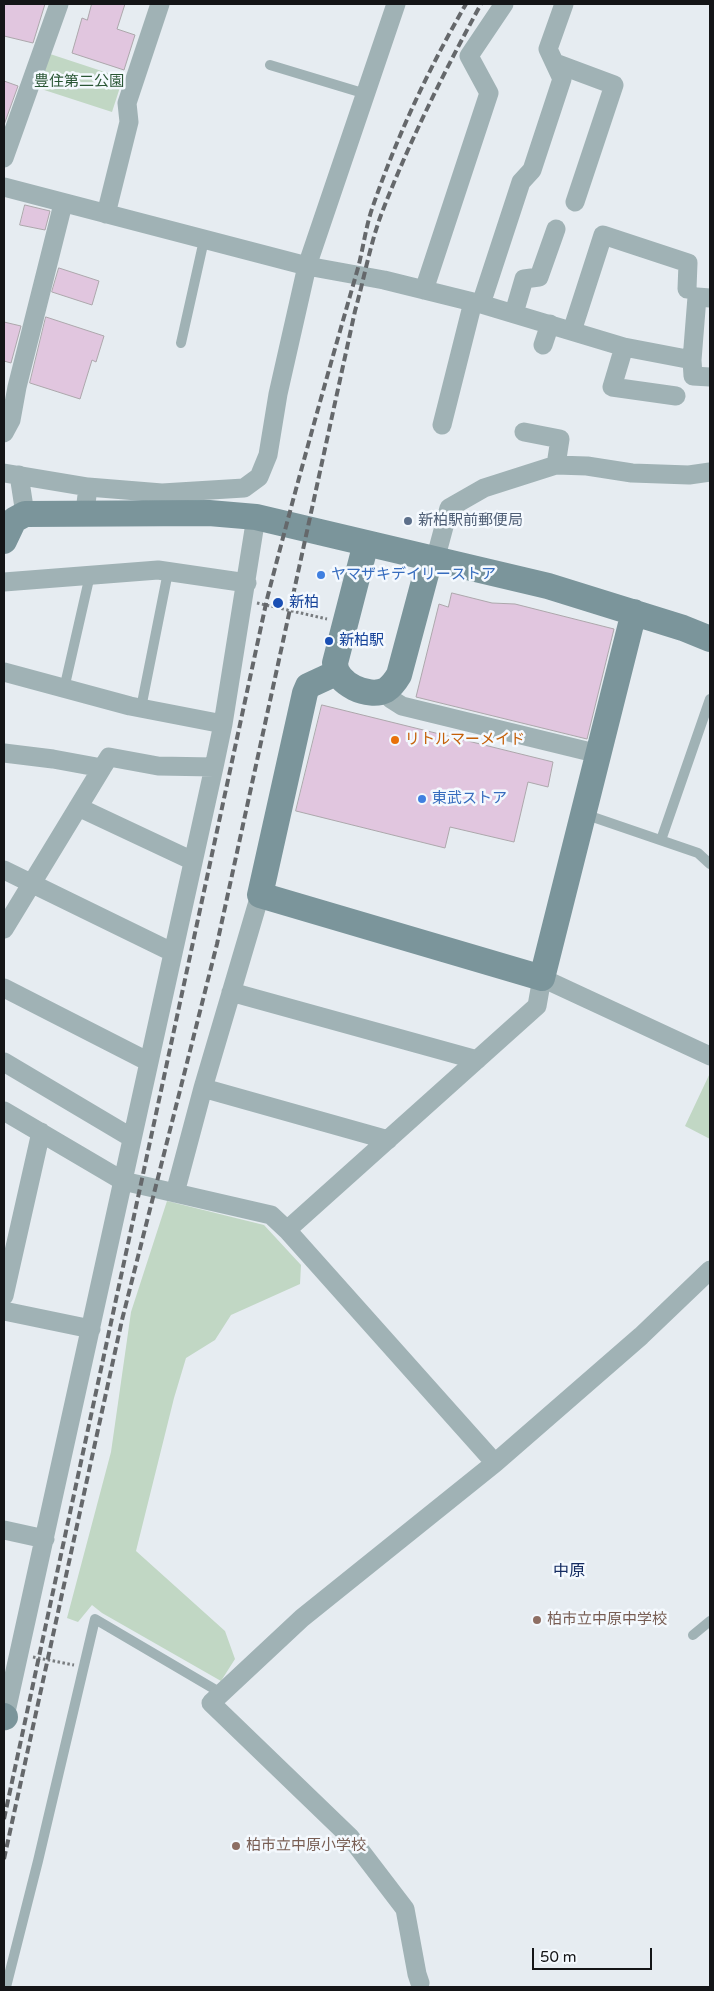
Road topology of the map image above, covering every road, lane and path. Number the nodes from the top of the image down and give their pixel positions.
1 (59, 4) edge
2 (160, 4) edge
3 (396, 4) edge
4 (504, 4) edge
5 (564, 4) edge
6 (555, 63) junction
7 (270, 65) dead end
8 (366, 94) junction
9 (4, 158) edge
10 (4, 187) edge
11 (575, 202) dead end
12 (63, 204) junction
13 (106, 214) junction
14 (556, 229) dead end
15 (204, 240) junction
16 (307, 266) junction
17 (687, 289) dead end
18 (424, 290) junction
19 (710, 298) edge
20 (477, 303) junction
21 (514, 313) junction
22 (550, 324) junction
23 (572, 330) junction
24 (181, 343) dead end
25 (544, 345) dead end
26 (624, 347) junction
27 (692, 360) junction
28 (710, 377) edge
29 (676, 396) dead end
30 (442, 425) dead end
31 (4, 432) edge
32 (524, 432) dead end
33 (556, 465) junction
34 (710, 472) edge
35 (12, 474) edge
36 (86, 500) junction
37 (25, 514) junction
38 (256, 517) junction
39 (4, 541) edge
40 (366, 543) junction
41 (430, 559) junction
42 (168, 572) junction
43 (90, 575) junction
44 (4, 582) edge
45 (245, 592) junction
46 (634, 612) junction
47 (344, 624) junction
48 (710, 639) edge
49 (4, 672) edge
50 (336, 673) junction
51 (64, 689) junction
52 (386, 690) junction
53 (710, 699) edge
54 (140, 708) junction
55 (223, 724) junction
56 (4, 753) edge
57 (598, 754) junction
58 (214, 767) junction
59 (102, 768) junction
60 (78, 807) junction
61 (583, 814) junction
62 (661, 840) junction
63 (193, 861) junction
64 (710, 864) edge
65 (4, 870) edge
66 (32, 883) junction
67 (260, 895) junction
68 (4, 929) edge
69 (172, 952) junction
70 (542, 978) junction
71 (4, 988) edge
72 (231, 992) junction
73 (710, 1056) edge
74 (477, 1060) junction
75 (4, 1062) edge
76 (149, 1062) junction
77 (203, 1088) junction
78 (6, 1117) edge
79 (41, 1132) junction
80 (132, 1138) junction
81 (388, 1140) junction
82 (123, 1181) junction
83 (175, 1193) junction
84 (287, 1230) junction
85 (710, 1270) edge
86 (4, 1296) edge
87 (4, 1312) edge
88 (90, 1329) junction
89 (495, 1463) junction
90 (4, 1530) edge
91 (45, 1538) junction
92 (710, 1621) edge
93 (693, 1634) dead end
94 (30, 1657) dead end
95 (83, 1666) junction
96 (221, 1692) junction
97 (4, 1718) edge
98 (419, 1986) edge
99 (6, 1987) edge

1 - 9 street
2 - 13 street
3 - 8 street
4 - 18 street
5 - 6 street
6 - 11 street
6 - 20 street
7 - 8 lane
8 - 16 street
10 - 12 street
12 - 13 street
12 - 31 street
13 - 15 street
14 - 21 street
15 - 16 street
15 - 24 lane
16 - 18 street
16 - 36 street
17 - 23 street
18 - 20 street
19 - 27 street
20 - 21 street
20 - 30 street
21 - 22 street
22 - 23 street
22 - 25 street
23 - 26 street
26 - 27 street
26 - 29 street
27 - 28 street
32 - 33 street
33 - 34 street
33 - 41 street
35 - 36 street
35 - 37 street
36 - 37 street
36 - 38 street
37 - 39 street
38 - 40 street
38 - 45 street
40 - 41 street
40 - 47 street
41 - 46 street
41 - 52 street
42 - 43 street
42 - 45 street
42 - 54 lane
43 - 44 street
43 - 51 lane
45 - 47 path
45 - 55 street
46 - 48 street
46 - 57 street
47 - 50 street
49 - 51 street
50 - 52 street
50 - 67 street
51 - 54 street
52 - 57 street
53 - 62 lane
54 - 55 street
55 - 58 street
56 - 59 street
57 - 61 street
58 - 59 street
58 - 63 street
59 - 60 street
60 - 63 street
60 - 66 street
61 - 62 lane
61 - 70 street
62 - 64 lane
63 - 69 street
65 - 66 street
66 - 68 street
66 - 69 street
67 - 70 street
67 - 72 street
69 - 76 street
70 - 73 street
70 - 74 street
71 - 76 street
72 - 74 street
72 - 77 street
74 - 81 street
75 - 80 street
76 - 80 street
77 - 81 street
77 - 83 street
78 - 79 street
79 - 82 street
79 - 86 street
80 - 82 street
81 - 84 street
82 - 83 street
82 - 88 street
83 - 84 street
84 - 89 street
85 - 89 street
87 - 88 street
88 - 91 street
89 - 96 street
90 - 91 street
91 - 97 street
92 - 93 lane
94 - 95 path
95 - 96 lane
95 - 99 lane
96 - 98 street

